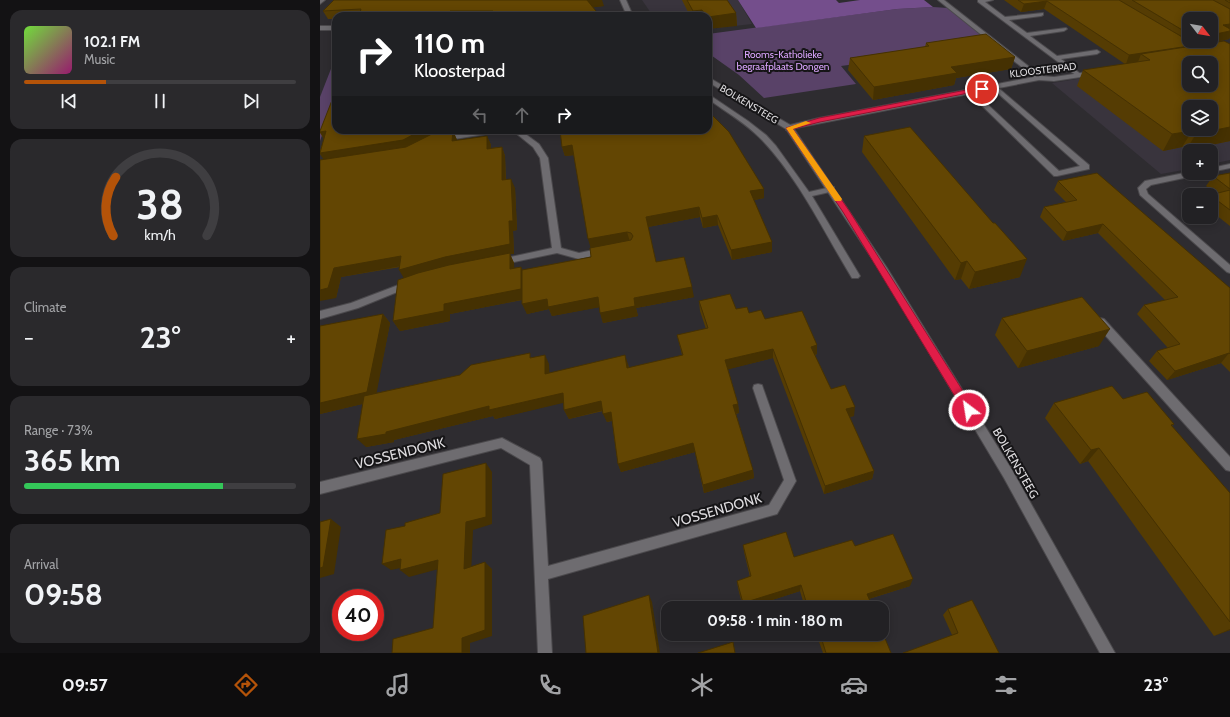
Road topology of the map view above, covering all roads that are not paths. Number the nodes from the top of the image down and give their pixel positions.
1 (322, 0) edge
2 (623, 0) edge
3 (942, 0) edge
4 (990, 0) edge
5 (320, 2) edge
6 (628, 12) edge
7 (1041, 14) edge
8 (1004, 20) junction
9 (320, 28) edge
10 (332, 28) edge
11 (1064, 30) dead end
12 (1025, 35) junction
13 (1097, 52) dead end
14 (1055, 58) junction
15 (1102, 72) edge
16 (1079, 75) junction
17 (1039, 78) junction
18 (712, 81) edge
19 (994, 87) junction
20 (970, 91) junction
21 (712, 99) edge
22 (789, 128) junction
23 (443, 134) edge
24 (471, 134) edge
25 (521, 134) edge
26 (1230, 166) edge
27 (1218, 169) edge
28 (1182, 177) edge
29 (831, 188) junction
30 (807, 195) junction
31 (616, 249) edge
32 (556, 250) junction
33 (490, 264) edge
34 (1230, 270) edge
35 (855, 276) dead end
36 (419, 280) edge
37 (1094, 314) edge
38 (320, 315) edge
39 (758, 388) dead end
40 (1230, 466) edge
41 (320, 488) edge
42 (542, 574) junction
43 (545, 653) edge
44 (1108, 653) edge

1 - 5 street
2 - 6 street
3 - 17 street
4 - 8 street
7 - 8 street
8 - 12 street
9 - 10 street
11 - 12 street
12 - 14 street
13 - 14 street
14 - 16 street
15 - 16 street, KLOOSTERPAD
16 - 17 street, KLOOSTERPAD
17 - 19 street, KLOOSTERPAD
18 - 22 street, BOLKENSTEEG
19 - 20 street, KLOOSTERPAD
19 - 20 street
20 - 22 street, KLOOSTERPAD
21 - 30 street, BOLKENSTEEG
22 - 29 street, BOLKENSTEEG
23 - 24 street
25 - 32 street
26 - 27 street
28 - 34 street
29 - 30 street
29 - 44 street, BOLKENSTEEG
30 - 35 street, BOLKENSTEEG
31 - 32 street
32 - 33 street
36 - 38 street
37 - 40 street
39 - 42 street, VOSSENDONK
41 - 42 street, VOSSENDONK
42 - 43 street, VOSSENDONK

